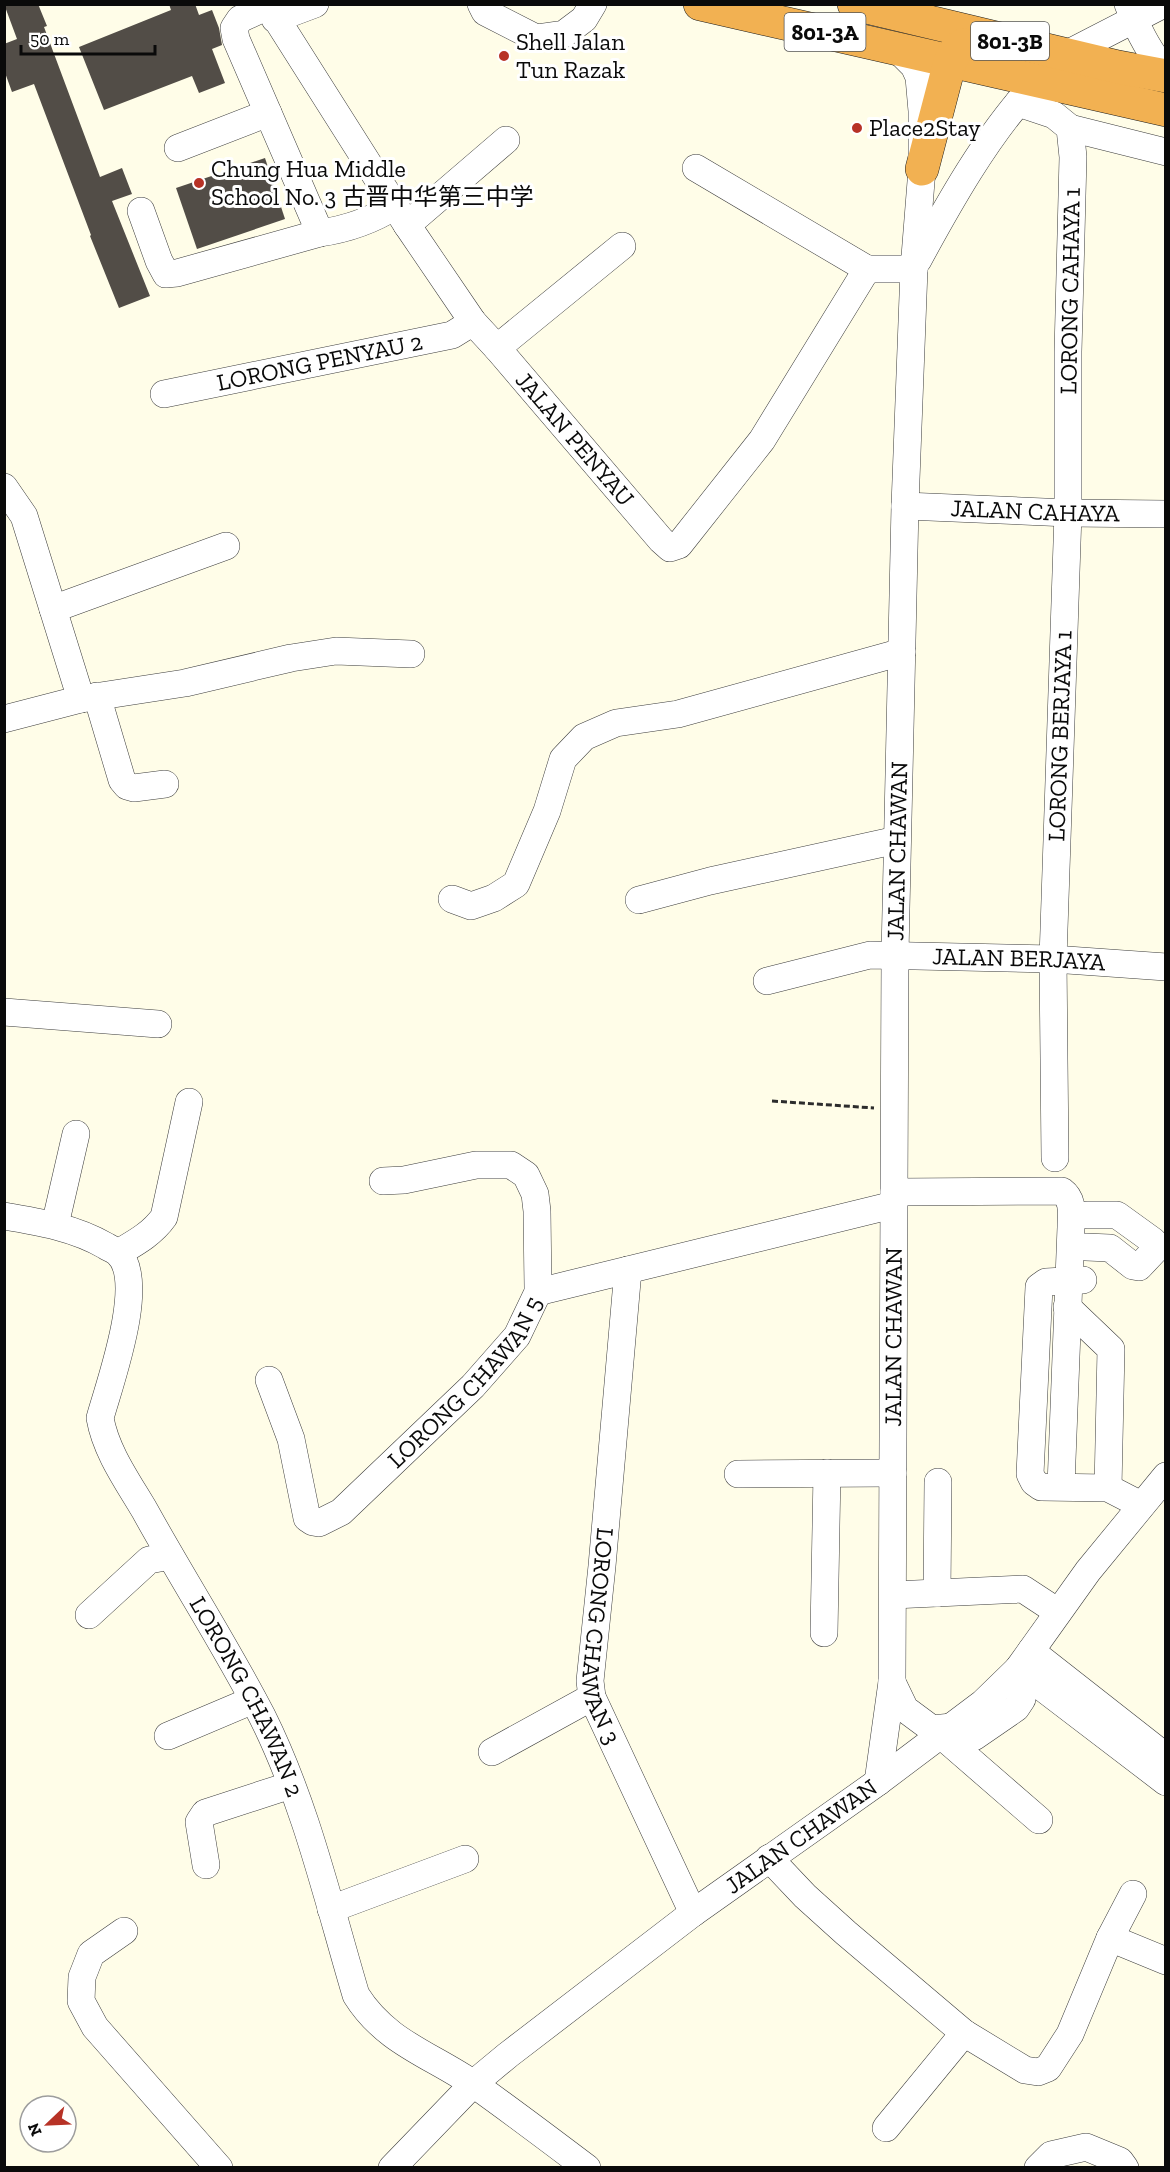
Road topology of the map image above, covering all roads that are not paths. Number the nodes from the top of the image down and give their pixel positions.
1 (315, 4) edge
2 (481, 4) edge
3 (593, 4) edge
4 (700, 4) edge
5 (854, 4) edge
6 (1164, 4) edge
7 (270, 10) edge
8 (1131, 12) edge
9 (989, 36) junction
10 (895, 47) junction
11 (1068, 54) junction
12 (950, 62) junction
13 (1118, 67) junction
14 (1166, 71) edge
15 (1166, 76) edge
16 (1166, 82) edge
17 (1028, 92) junction
18 (1166, 110) edge
19 (268, 113) junction
20 (1070, 128) junction
21 (507, 140) dead end
22 (178, 148) dead end
23 (1166, 152) edge
24 (696, 168) dead end
25 (921, 178) junction
26 (952, 200) junction
27 (141, 211) dead end
28 (401, 216) junction
29 (320, 233) junction
30 (622, 246) dead end
31 (867, 269) junction
32 (914, 269) junction
33 (473, 322) junction
34 (497, 348) junction
35 (164, 394) dead end
36 (4, 487) edge
37 (905, 506) junction
38 (1068, 513) junction
39 (1166, 514) edge
40 (225, 546) dead end
41 (53, 609) junction
42 (902, 652) junction
43 (411, 654) dead end
44 (89, 698) junction
45 (4, 719) edge
46 (165, 784) dead end
47 (897, 840) junction
48 (452, 899) dead end
49 (639, 900) dead end
50 (895, 954) junction
51 (1053, 958) junction
52 (1166, 967) edge
53 (767, 981) dead end
54 (4, 1012) edge
55 (158, 1024) dead end
56 (189, 1102) dead end
57 (76, 1134) dead end
58 (1055, 1158) dead end
59 (383, 1181) dead end
60 (894, 1199) junction
61 (1079, 1215) junction
62 (4, 1216) edge
63 (55, 1225) junction
64 (1086, 1247) junction
65 (123, 1261) junction
66 (627, 1270) junction
67 (538, 1292) junction
68 (1068, 1295) junction
69 (269, 1380) dead end
70 (826, 1473) junction
71 (893, 1473) junction
72 (738, 1474) dead end
73 (1165, 1478) edge
74 (938, 1482) dead end
75 (1108, 1488) junction
76 (1141, 1505) junction
77 (170, 1556) junction
78 (937, 1593) junction
79 (893, 1595) junction
80 (1058, 1612) junction
81 (89, 1615) dead end
82 (824, 1633) dead end
83 (1024, 1665) junction
84 (892, 1682) junction
85 (592, 1697) junction
86 (253, 1700) junction
87 (956, 1733) junction
88 (168, 1736) dead end
89 (492, 1752) dead end
90 (1166, 1757) edge
91 (878, 1782) junction
92 (1166, 1782) edge
93 (291, 1785) junction
94 (1039, 1820) dead end
95 (769, 1858) junction
96 (465, 1859) dead end
97 (206, 1865) dead end
98 (1133, 1894) dead end
99 (331, 1909) junction
100 (693, 1913) junction
101 (123, 1931) dead end
102 (1110, 1938) junction
103 (1166, 1961) edge
104 (964, 2033) junction
105 (473, 2084) junction
106 (886, 2128) dead end
107 (219, 2168) edge
108 (392, 2168) edge
109 (586, 2168) edge
110 (1038, 2168) edge
111 (1125, 2168) edge

1 - 7 street
2 - 3 street
4 - 10 highway, 801-3A
5 - 9 highway, 801-3B
6 - 8 street
7 - 19 street
7 - 28 street, JALAN PENYAU
8 - 11 street
8 - 14 street
9 - 11 highway, 801-3B
9 - 12 highway
10 - 12 highway, 801-3A
10 - 25 street
11 - 13 highway, 801-3B
12 - 17 highway, 801-3A
12 - 25 highway
13 - 15 highway, 801-3B
13 - 16 highway
17 - 18 highway, 801-3A
17 - 20 street
17 - 26 street
19 - 22 street
19 - 29 street
20 - 23 street
20 - 38 street, LORONG CAHAYA 1
21 - 28 street
24 - 31 street
25 - 26 street
25 - 32 street, JALAN CHAWAN
26 - 32 street
27 - 29 street
28 - 29 street
28 - 33 street, JALAN PENYAU
30 - 34 street
31 - 32 street
31 - 34 street, JALAN PENYAU
32 - 37 street, JALAN CHAWAN
33 - 34 street, JALAN PENYAU
33 - 35 street, LORONG PENYAU 2
36 - 41 street
37 - 38 street, JALAN CAHAYA
37 - 42 street, JALAN CHAWAN
38 - 39 street, JALAN CAHAYA
38 - 51 street, LORONG BERJAYA 1
40 - 41 street
41 - 44 street
42 - 47 street, JALAN CHAWAN
42 - 48 street
43 - 44 street
44 - 45 street
44 - 46 street
47 - 49 street
47 - 50 street, JALAN CHAWAN
50 - 51 street, JALAN BERJAYA
50 - 53 street, JALAN BERJAYA
50 - 60 street, JALAN CHAWAN
51 - 52 street, JALAN BERJAYA
51 - 58 street, LORONG BERJAYA 1
54 - 55 street
56 - 65 street
57 - 63 street
59 - 67 street, LORONG CHAWAN 5
60 - 61 street
60 - 66 street
60 - 71 street, JALAN CHAWAN
61 - 64 street
61 - 64 street
61 - 68 street
62 - 63 street
63 - 65 street
64 - 68 street
65 - 77 street, LORONG CHAWAN 2
66 - 67 street
66 - 85 street, LORONG CHAWAN 3
67 - 69 street, LORONG CHAWAN 5
68 - 75 street
68 - 75 street
70 - 71 street
70 - 72 street
70 - 82 street
71 - 79 street, JALAN CHAWAN
73 - 76 street
74 - 78 street
75 - 76 street
76 - 80 street
77 - 81 street
77 - 86 street, LORONG CHAWAN 2
78 - 79 street
78 - 80 street
79 - 84 street, JALAN CHAWAN
80 - 83 street
83 - 87 street
83 - 90 street
83 - 92 street
84 - 87 street
84 - 91 street, JALAN CHAWAN
85 - 89 street
85 - 100 street, LORONG CHAWAN 3
86 - 88 street
86 - 93 street, LORONG CHAWAN 2
87 - 91 street
87 - 94 street
91 - 95 street, JALAN CHAWAN
93 - 97 street
93 - 99 street, LORONG CHAWAN 2
95 - 100 street, JALAN CHAWAN
95 - 104 street
96 - 99 street
98 - 102 street
99 - 105 street, LORONG CHAWAN 2
100 - 105 street, JALAN CHAWAN
101 - 107 street
102 - 103 street
102 - 104 street
104 - 106 street
105 - 108 street, JALAN CHAWAN
105 - 109 street, LORONG CHAWAN 2
110 - 111 street

